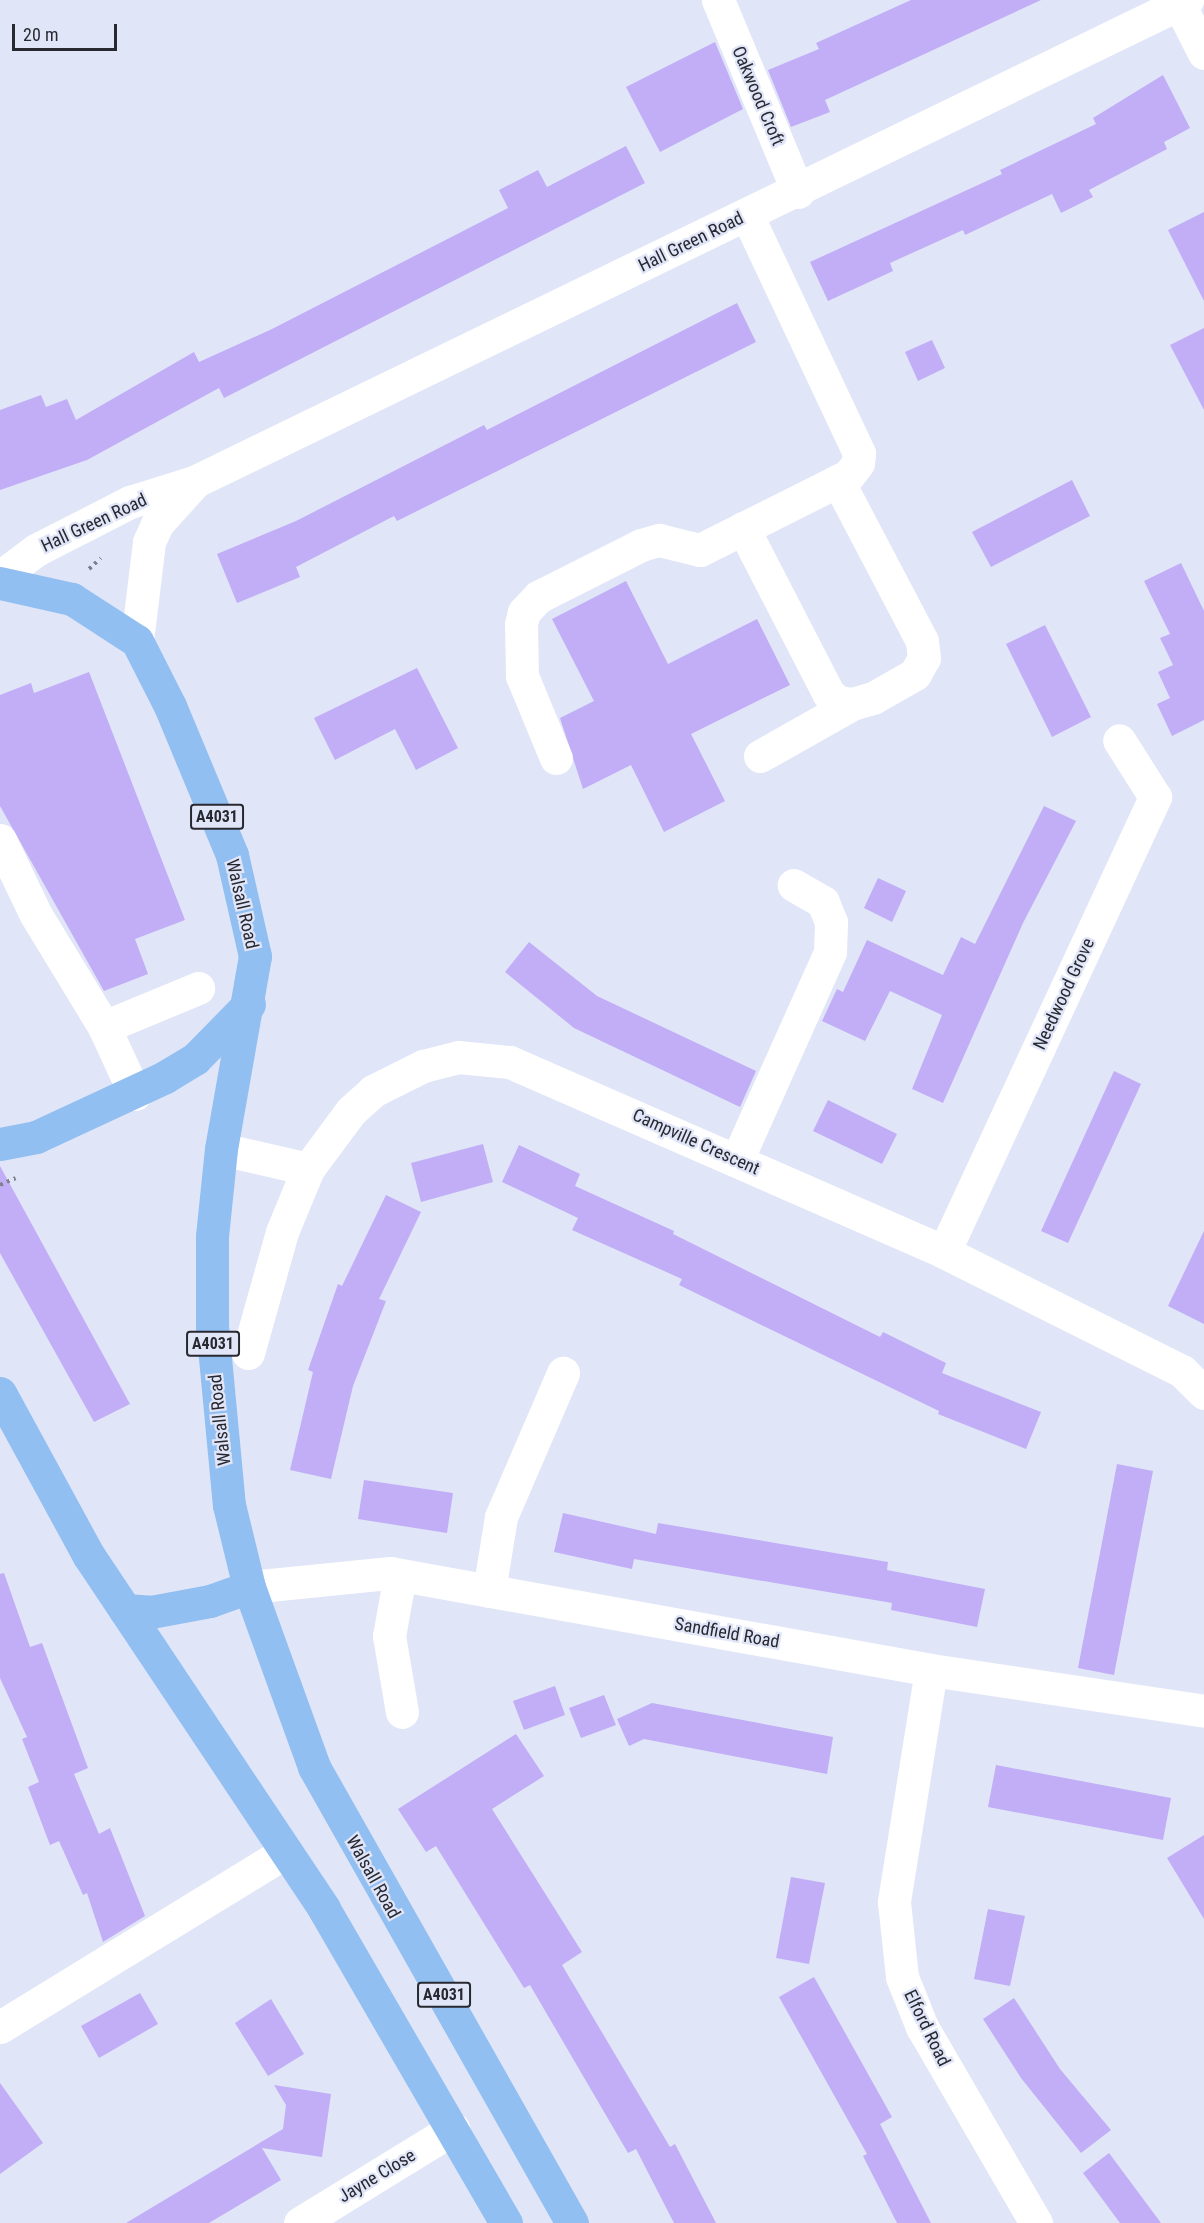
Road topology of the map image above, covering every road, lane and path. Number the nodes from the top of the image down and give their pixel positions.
1 (718, 0) edge
2 (1183, 2) edge
3 (1204, 52) edge
4 (798, 192) junction
5 (747, 215) junction
6 (838, 481) junction
7 (194, 482) junction
8 (743, 528) junction
9 (0, 577) edge
10 (0, 583) edge
11 (137, 641) junction
12 (852, 704) junction
13 (1119, 740) dead end
14 (760, 756) dead end
15 (556, 758) dead end
16 (0, 840) edge
17 (794, 885) dead end
18 (198, 988) dead end
19 (249, 1004) junction
20 (104, 1027) junction
21 (135, 1094) junction
22 (0, 1144) edge
23 (221, 1149) junction
24 (736, 1160) junction
25 (308, 1169) junction
26 (944, 1252) junction
27 (248, 1353) dead end
28 (563, 1373) dead end
29 (0, 1393) edge
30 (1204, 1394) edge
31 (400, 1575) junction
32 (249, 1587) junction
33 (489, 1591) junction
34 (125, 1610) junction
35 (931, 1670) junction
36 (1204, 1711) edge
37 (402, 1712) dead end
38 (286, 1852) junction
39 (0, 2027) edge
40 (453, 2130) junction
41 (300, 2223) edge
42 (506, 2223) edge
43 (572, 2223) edge
44 (1036, 2223) edge

1 - 4 street, Oakwood Croft
2 - 3 street
2 - 4 street, Hall Green Road
4 - 5 street, Hall Green Road
5 - 6 street
5 - 7 street, Hall Green Road
6 - 8 street
6 - 12 street
7 - 9 street, Hall Green Road
7 - 11 street, Hall Green Road
8 - 12 street
8 - 15 street
10 - 11 main road
11 - 19 main road, Walsall Road / A4031
12 - 14 street
13 - 26 street, Needwood Grove
16 - 20 street
17 - 24 street
18 - 20 street
19 - 21 main road
19 - 23 main road, Walsall Road / A4031
20 - 21 street
21 - 22 main road
23 - 25 street
23 - 32 main road, Walsall Road / A4031
24 - 25 street, Campville Crescent
24 - 26 street, Campville Crescent
25 - 27 street, Campville Crescent
26 - 30 street, Campville Crescent
28 - 33 street
29 - 34 main road
31 - 32 street, Sandfield Road
31 - 33 street, Sandfield Road
31 - 37 street
32 - 34 main road
32 - 43 main road, Walsall Road / A4031
33 - 35 street, Sandfield Road
34 - 38 main road
35 - 36 street, Sandfield Road
35 - 44 street, Elford Road
38 - 39 street
38 - 40 main road
40 - 41 street, Jayne Close
40 - 42 main road

